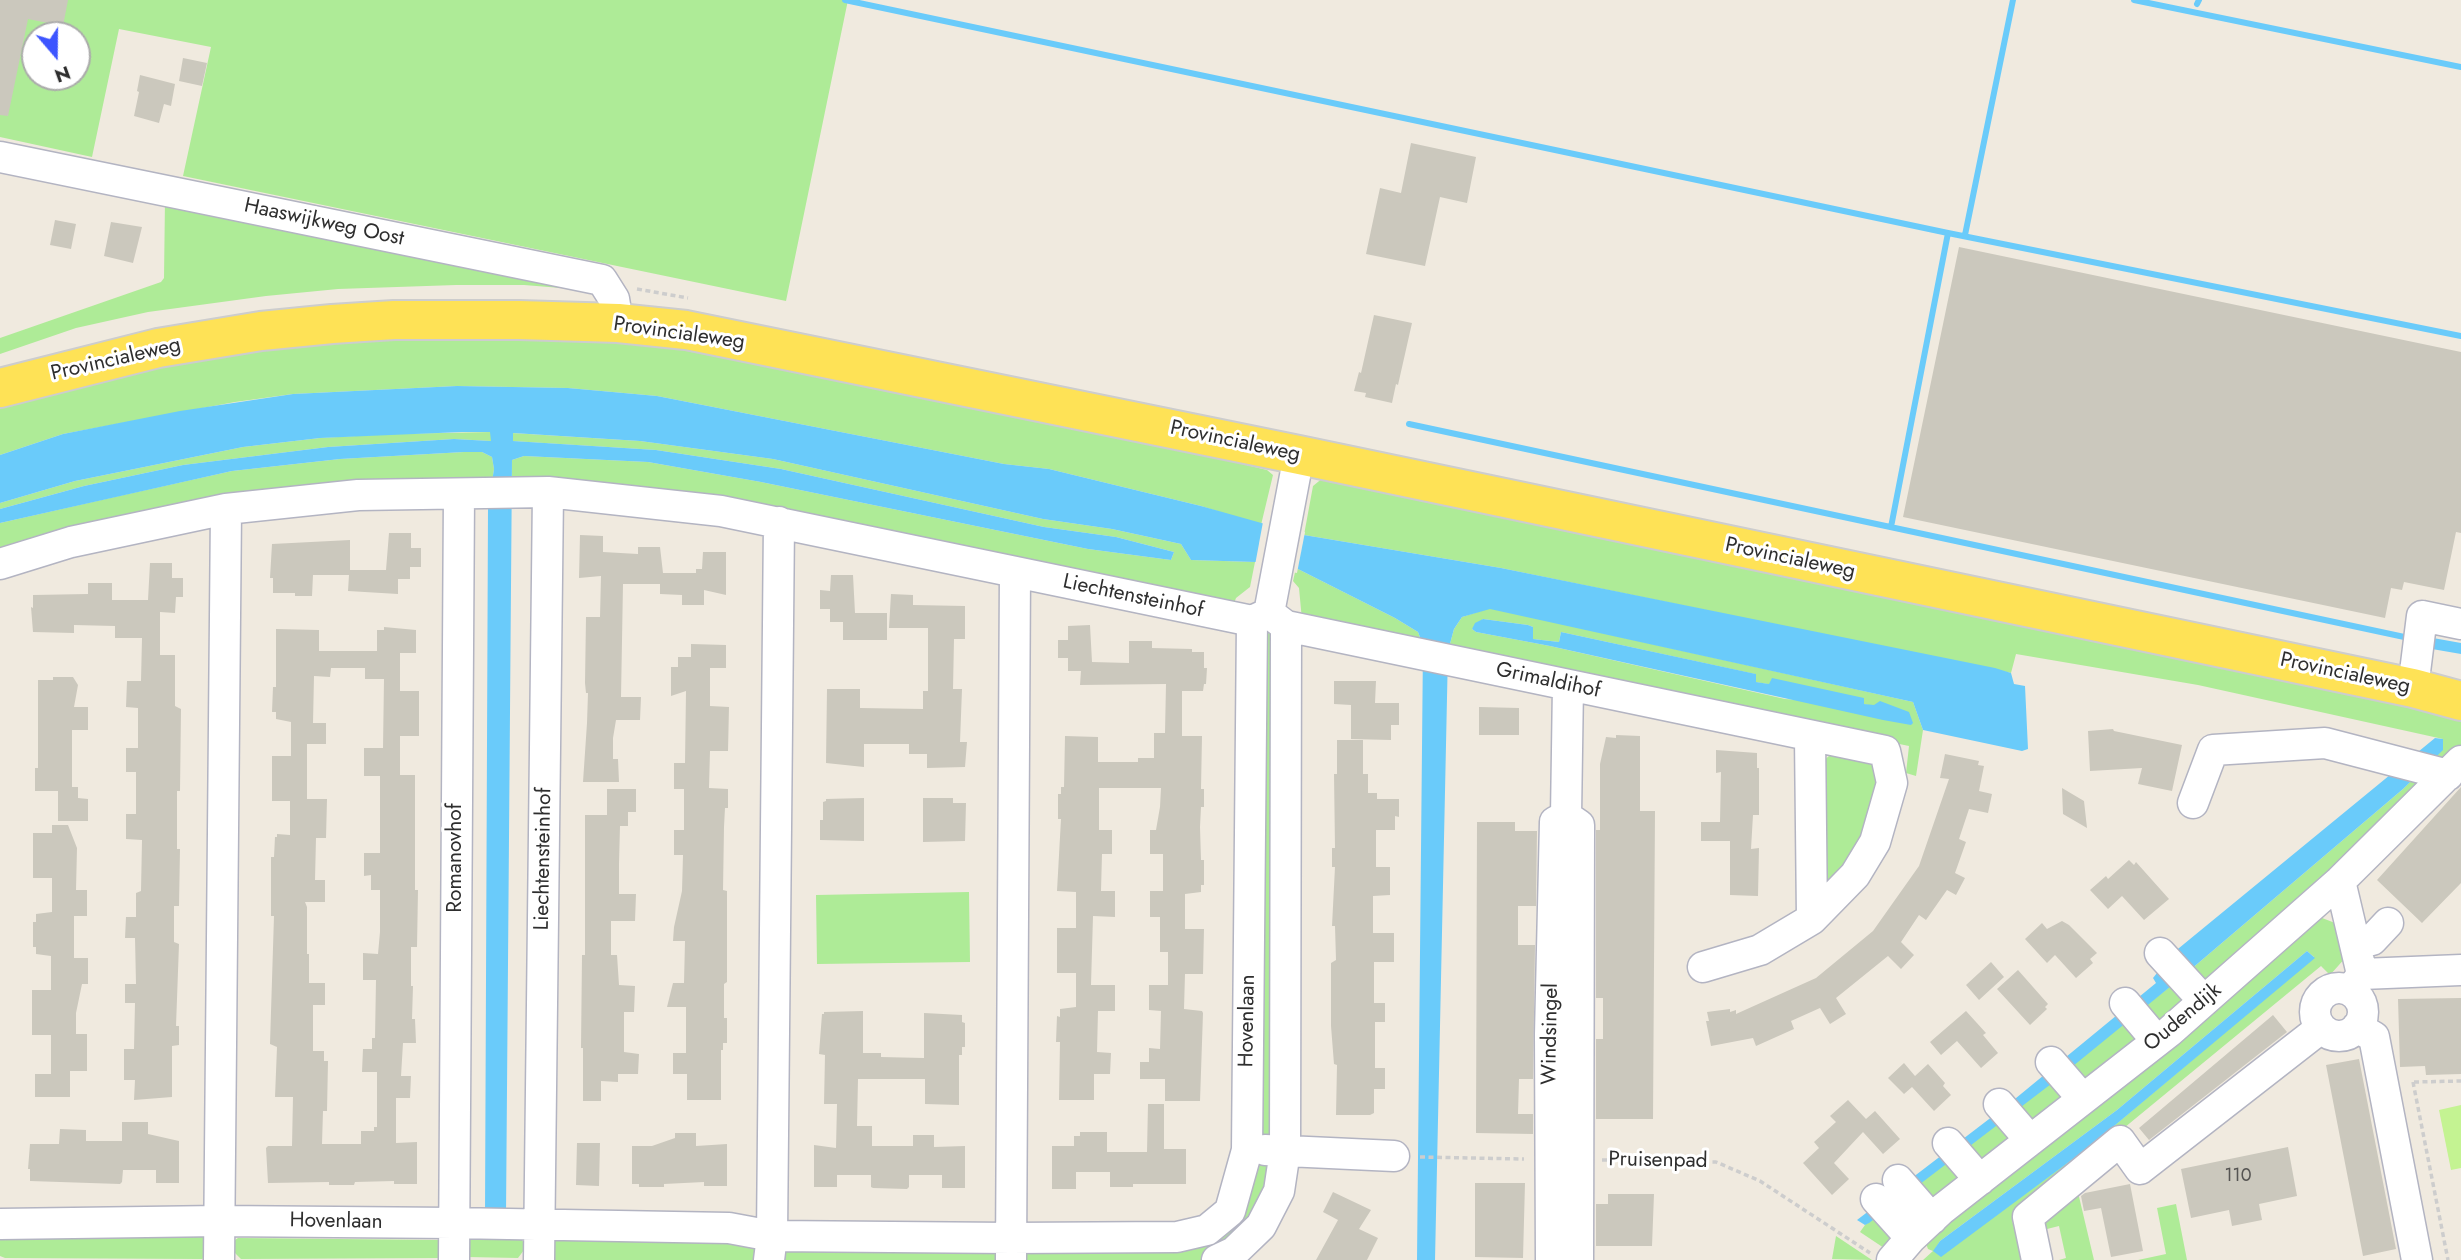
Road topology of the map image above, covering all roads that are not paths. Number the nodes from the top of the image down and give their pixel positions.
1 (0, 157) edge
2 (618, 323) junction
3 (0, 388) edge
4 (1295, 470) junction
5 (548, 492) junction
6 (471, 493) junction
7 (226, 509) junction
8 (779, 522) junction
9 (0, 564) edge
10 (1015, 572) junction
11 (1269, 620) junction
12 (2461, 624) edge
13 (1568, 685) junction
14 (2413, 688) junction
15 (2461, 701) edge
16 (1810, 737) junction
17 (2434, 766) edge
18 (2193, 803) dead end
19 (2340, 881) junction
20 (1812, 919) junction
21 (2388, 923) dead end
22 (2355, 942) junction
23 (2160, 953) dead end
24 (1703, 967) dead end
25 (2461, 970) edge
26 (2357, 983) junction
27 (2196, 992) junction
28 (2357, 1027) junction
29 (2321, 1028) junction
30 (2057, 1069) dead end
31 (2083, 1099) junction
32 (1247, 1150) junction
33 (1285, 1151) junction
34 (1401, 1157) road end
35 (1564, 1160) junction
36 (219, 1220) junction
37 (1898, 1220) edge
38 (453, 1223) junction
39 (0, 1224) edge
40 (539, 1225) junction
41 (770, 1248) edge
42 (1011, 1249) edge
43 (219, 1260) edge
44 (453, 1260) edge
45 (539, 1260) edge
46 (1217, 1260) edge
47 (1551, 1260) edge
48 (1578, 1260) edge
49 (2037, 1260) edge
50 (2417, 1260) edge

1 - 2 street, Haaswijkweg Oost
2 - 3 main road, Provincialeweg
2 - 4 main road, Provincialeweg
4 - 11 street, Hovenlaan
4 - 14 main road, Provincialeweg
5 - 6 street, Liechtensteinhof
5 - 8 street, Liechtensteinhof
5 - 40 street, Liechtensteinhof
6 - 7 street
6 - 38 street, Romanovhof
7 - 9 street
7 - 36 street
8 - 10 street, Liechtensteinhof
8 - 41 street
10 - 11 street, Liechtensteinhof
10 - 42 street
11 - 13 street, Grimaldihof
11 - 32 street, Hovenlaan
11 - 33 street, Hovenlaan
12 - 14 street
13 - 16 street, Grimaldihof
13 - 35 street, Windsingel
14 - 15 main road, Provincialeweg
16 - 20 street
16 - 20 street, Grimaldihof
17 - 18 street
17 - 19 street, Oudendijk
19 - 22 street
19 - 27 street, Oudendijk
20 - 24 street, Grimaldihof
21 - 22 street
22 - 26 street
23 - 27 street
25 - 26 street
26 - 28 street
26 - 29 street
27 - 31 street, Oudendijk
28 - 29 street
28 - 50 street
29 - 49 street
30 - 31 street
31 - 37 street, Oudendijk
32 - 33 street
32 - 42 street, Hovenlaan
33 - 34 street
33 - 46 street, Hovenlaan
35 - 47 street, Windsingel
35 - 48 street, Windsingel
36 - 38 street, Hovenlaan
36 - 39 street, Hovenlaan
36 - 43 street
38 - 40 street, Hovenlaan
38 - 44 street
40 - 41 street, Hovenlaan
40 - 45 street
41 - 42 street, Hovenlaan

